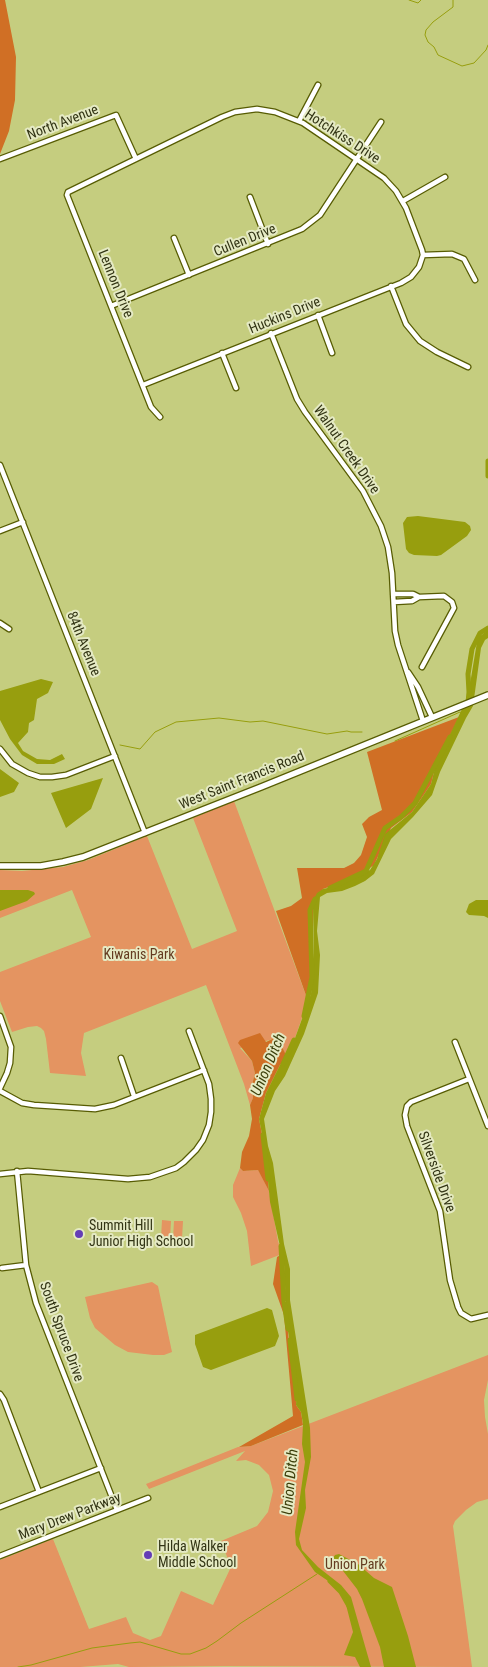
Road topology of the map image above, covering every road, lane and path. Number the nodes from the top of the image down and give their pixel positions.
1 (318, 85) dead end
2 (299, 121) junction
3 (381, 122) dead end
4 (357, 158) junction
5 (0, 159) edge
6 (136, 159) junction
7 (445, 177) dead end
8 (68, 192) joint
9 (250, 197) dead end
10 (402, 201) junction
11 (174, 238) dead end
12 (268, 244) junction
13 (423, 255) junction
14 (189, 275) junction
15 (475, 280) dead end
16 (391, 286) junction
17 (111, 306) junction
18 (318, 315) junction
19 (271, 333) junction
20 (222, 353) junction
21 (332, 353) dead end
22 (468, 367) dead end
23 (143, 385) junction
24 (236, 388) dead end
25 (160, 418) dead end
26 (0, 465) edge
27 (22, 522) junction
28 (0, 531) edge
29 (393, 594) junction
30 (419, 597) junction
31 (394, 602) junction
32 (0, 623) edge
33 (8, 629) dead end
34 (422, 667) dead end
35 (407, 671) junction
36 (488, 695) edge
37 (432, 717) junction
38 (423, 721) junction
39 (0, 750) edge
40 (115, 756) junction
41 (145, 832) junction
42 (0, 866) edge
43 (0, 1016) edge
44 (2, 1025) edge
45 (189, 1031) dead end
46 (455, 1042) dead end
47 (121, 1058) dead end
48 (204, 1070) junction
49 (470, 1079) junction
50 (0, 1090) edge
51 (134, 1096) junction
52 (488, 1126) edge
53 (17, 1171) junction
54 (0, 1174) edge
55 (26, 1265) junction
56 (2, 1268) dead end
57 (488, 1315) edge
58 (0, 1394) edge
59 (101, 1468) junction
60 (39, 1492) junction
61 (148, 1498) dead end
62 (0, 1507) edge
63 (117, 1510) junction
64 (0, 1556) edge

1 - 2 street
2 - 4 street, Hotchkiss Drive
2 - 6 street, Hotchkiss Drive
3 - 4 street, Cullen Drive
4 - 10 street, Hotchkiss Drive
4 - 12 street, Cullen Drive
5 - 6 street, North Avenue
6 - 8 street, Hotchkiss Drive
7 - 10 street
8 - 17 street, Lennon Drive
9 - 12 street
10 - 13 street, Hotchkiss Drive
11 - 14 street
12 - 14 street, Cullen Drive
13 - 15 street
13 - 16 street, Huckins Drive
14 - 17 street, Cullen Drive
16 - 18 street, Huckins Drive
16 - 22 street
17 - 23 street, Lennon Drive
18 - 19 street, Huckins Drive
18 - 21 street
19 - 20 street, Huckins Drive
19 - 29 street, Walnut Creek Drive
20 - 23 street, Huckins Drive
20 - 24 street
23 - 25 street, Lennon Drive
26 - 27 street, 84th Avenue
27 - 28 street
27 - 40 street, 84th Avenue
29 - 30 street
29 - 31 street, Walnut Creek Drive
30 - 31 street
30 - 34 street
31 - 35 street, Walnut Creek Drive
32 - 33 street
35 - 37 street, Walnut Creek Drive
35 - 38 street, Walnut Creek Drive
36 - 37 street, West Saint Francis Road
37 - 38 street, West Saint Francis Road
38 - 41 street, West Saint Francis Road
39 - 40 street
40 - 41 street, 84th Avenue
41 - 42 street, West Saint Francis Road
43 - 44 street
44 - 50 street
45 - 48 street
46 - 49 street
47 - 51 street
48 - 51 street
48 - 53 street
49 - 52 street
49 - 57 street, Silverside Drive
50 - 51 street
53 - 54 street
53 - 55 street, South Spruce Drive
55 - 56 street
55 - 59 street, South Spruce Drive
58 - 60 street
59 - 60 street
59 - 63 street, South Spruce Drive
60 - 62 street
61 - 63 street, Mary Drew Parkway
63 - 64 street, Mary Drew Parkway

